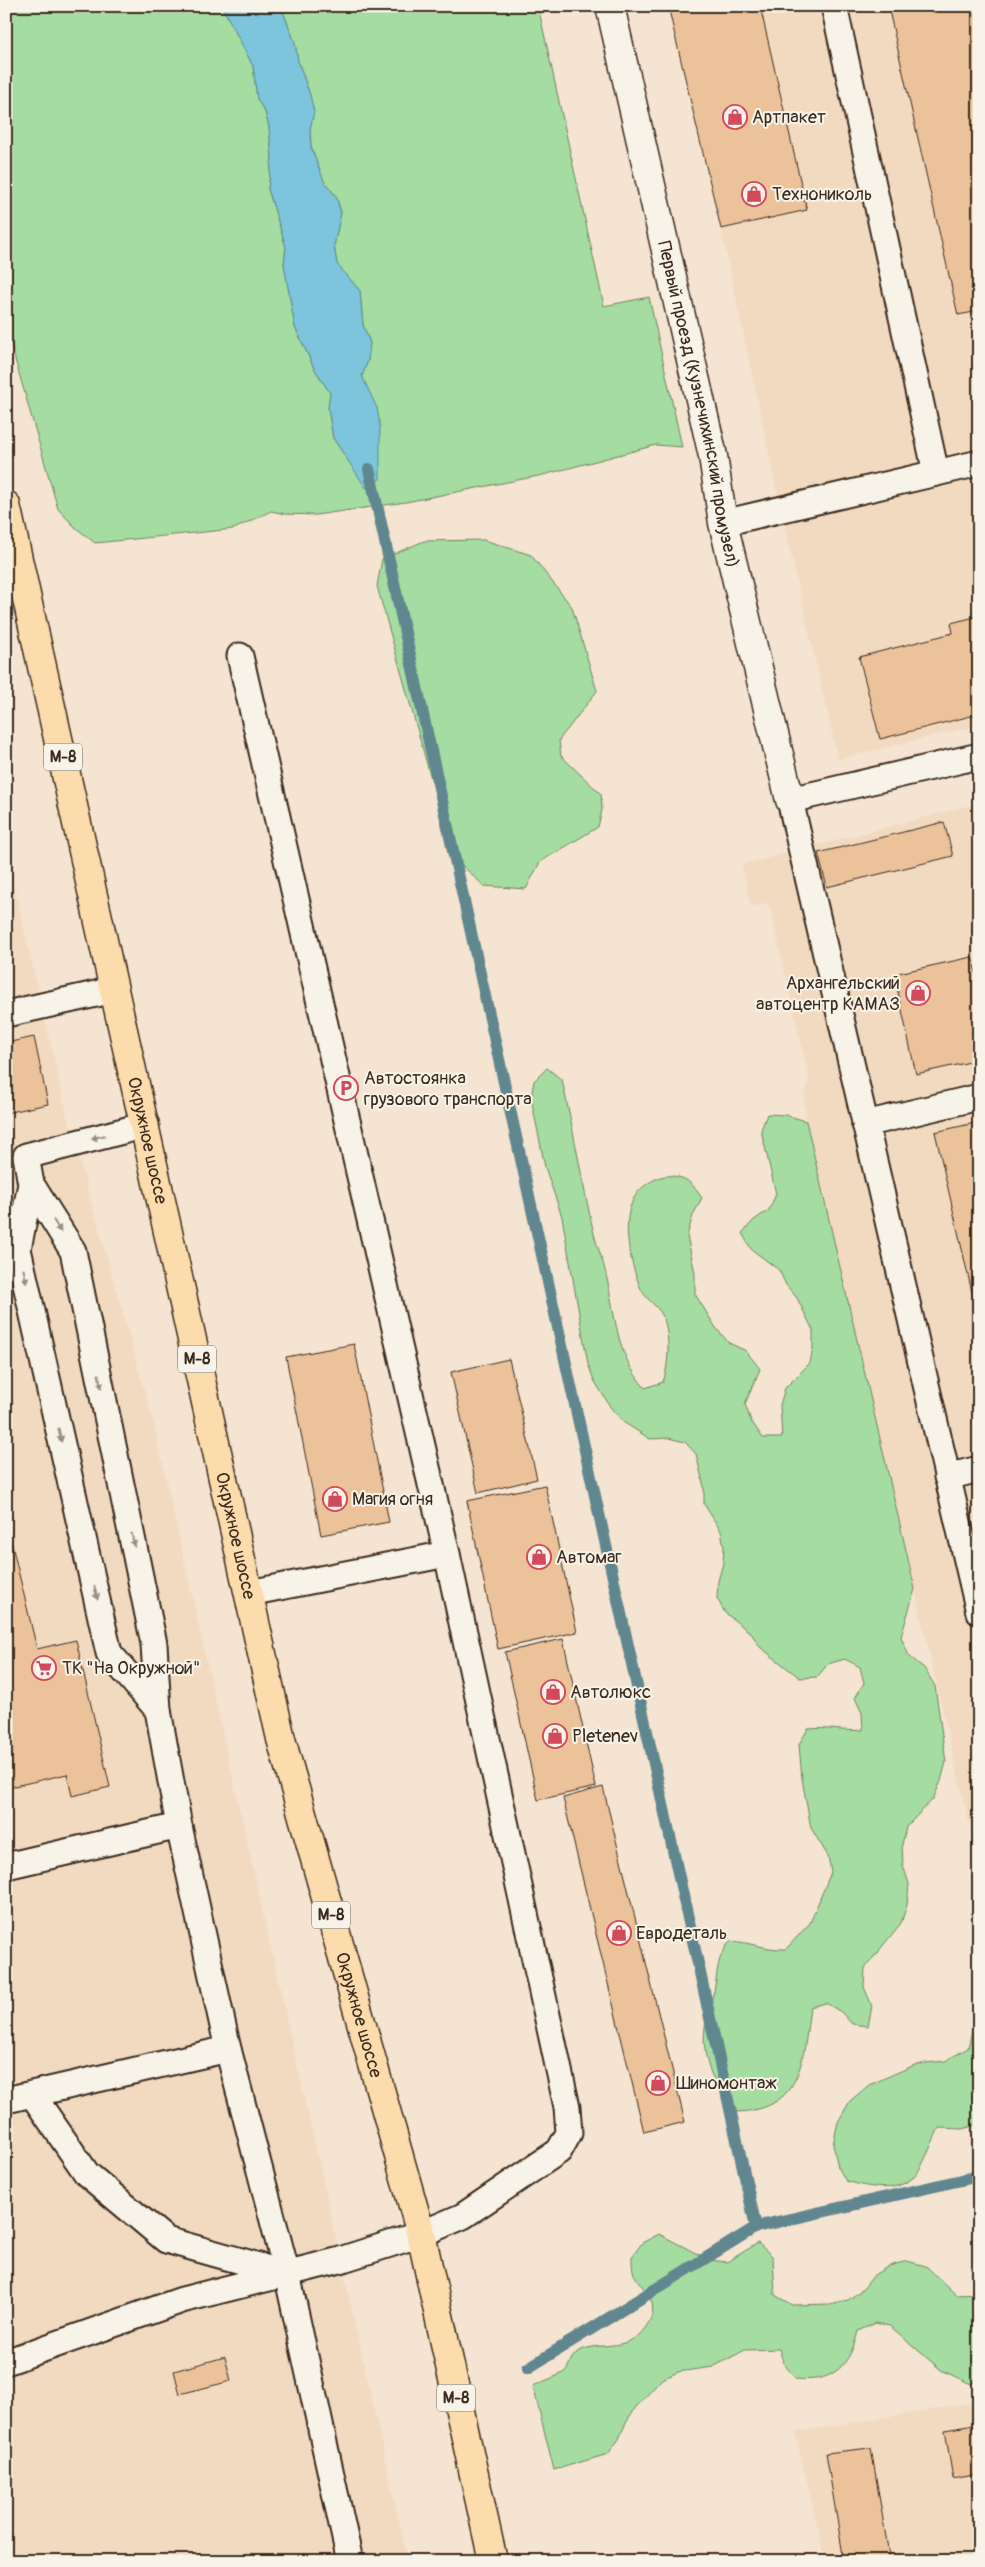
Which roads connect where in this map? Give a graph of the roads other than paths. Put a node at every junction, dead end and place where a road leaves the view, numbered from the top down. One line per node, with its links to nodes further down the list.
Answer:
1 (610, 6): 6 (street, Первый проезд (Кузнечихинский промузел))
2 (834, 6): 4 (lane)
3 (979, 463): 4 (lane)
4 (936, 473): 6 (lane)
5 (8, 517): 10 (main road, Окружное шоссе / М-8)
6 (723, 523): 9 (street, Первый проезд (Кузнечихинский промузел))
7 (240, 656): 19 (lane)
8 (979, 756): 9 (lane)
9 (790, 800): 13 (lane)
10 (114, 990): 11 (lane); 14 (main road, Окружное шоссе / М-8)
11 (6, 1014)
12 (979, 1097): 13 (lane)
13 (865, 1124): 18 (lane)
14 (146, 1125): 15 (lane, one-way to 15); 20 (main road, Окружное шоссе / М-8)
15 (16, 1158): 16 (lane)
16 (31, 1184): 22 (lane, one-way to 22); 22 (lane, one-way to 22)
17 (979, 1469): 18 (lane)
18 (947, 1477): 21 (lane)
19 (448, 1554): 20 (lane); 28 (lane)
20 (249, 1593): 28 (main road, Окружное шоссе / М-8)
21 (979, 1612)
22 (158, 1710): 23 (lane)
23 (179, 1826): 24 (lane); 25 (lane)
24 (6, 1866)
25 (228, 2048): 26 (lane); 29 (lane)
26 (32, 2094): 27 (lane); 29 (lane)
27 (6, 2100)
28 (420, 2234): 29 (lane); 32 (main road, Окружное шоссе / М-8)
29 (287, 2274): 30 (lane); 31 (lane)
30 (6, 2362)
31 (350, 2561)
32 (493, 2561)

